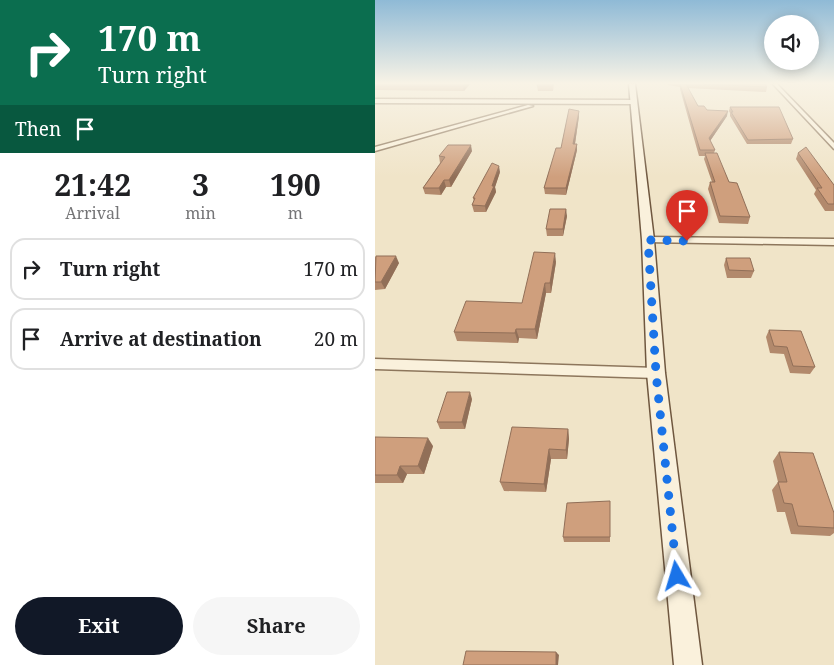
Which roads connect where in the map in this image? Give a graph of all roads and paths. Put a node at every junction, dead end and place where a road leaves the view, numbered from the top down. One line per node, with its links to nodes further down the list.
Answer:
1 (496, 115): 5 (street)
2 (634, 115): 6 (street)
3 (804, 115): 4 (street)
4 (834, 147)
5 (375, 149)
6 (648, 240): 7 (street); 9 (street)
7 (834, 242)
8 (375, 364): 9 (street)
9 (656, 373): 10 (street)
10 (689, 665)

